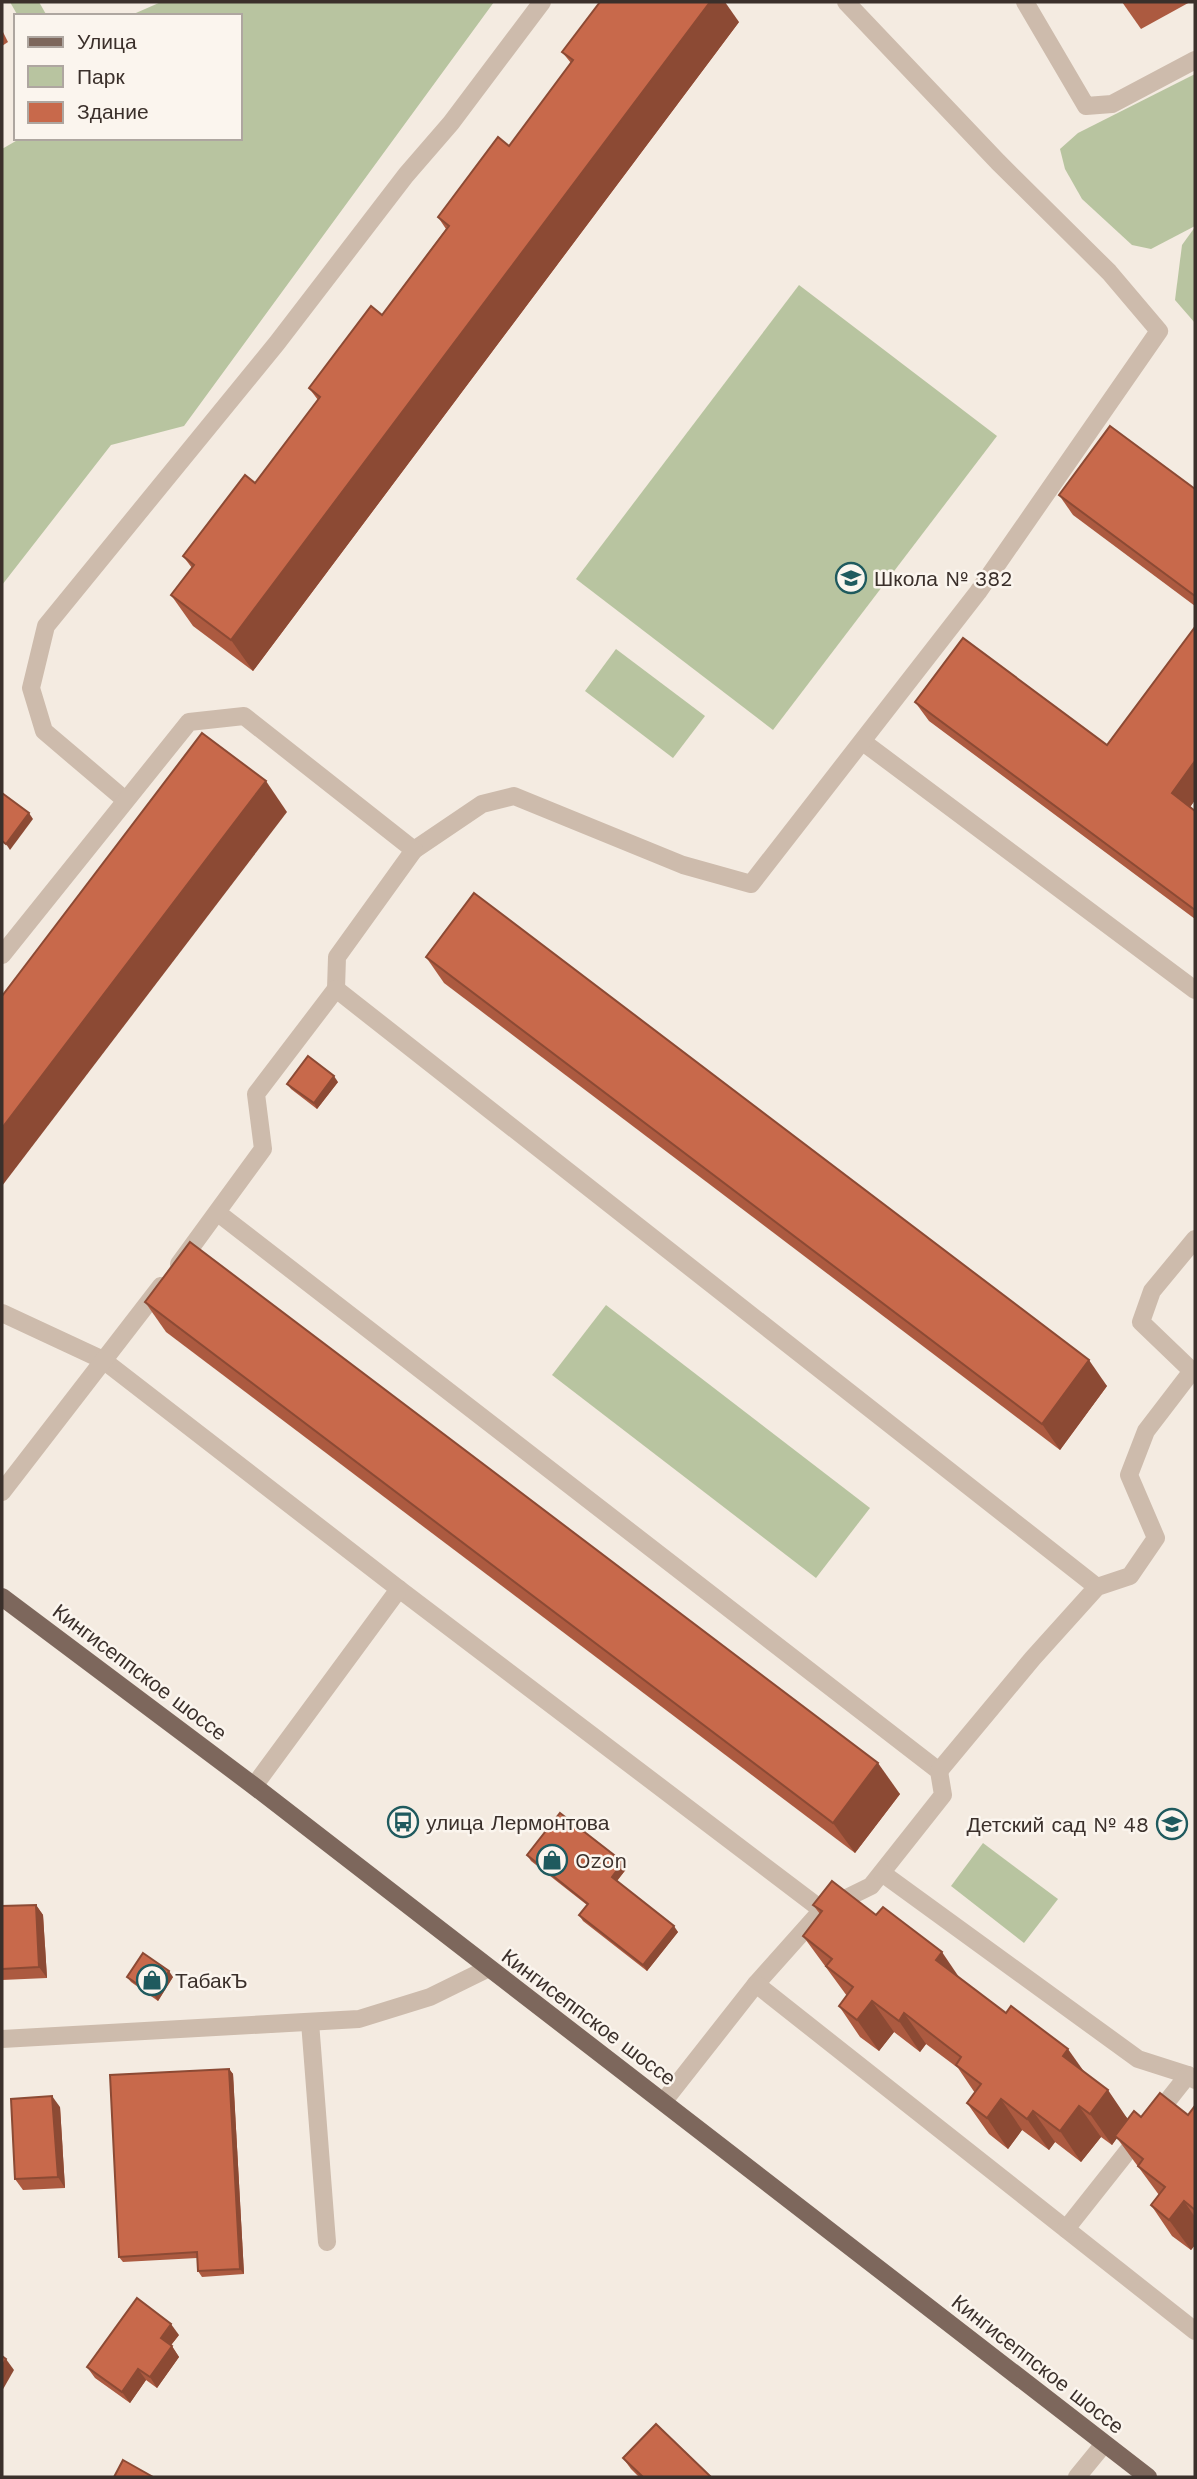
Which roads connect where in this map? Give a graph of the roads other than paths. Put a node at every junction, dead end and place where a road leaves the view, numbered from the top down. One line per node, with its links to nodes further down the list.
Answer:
1 (542, 2): 6 (street)
2 (1025, 2): 4 (street)
3 (850, 3): 5 (street)
4 (1195, 60)
5 (863, 742): 7 (street); 10 (street)
6 (124, 799): 7 (street); 8 (street)
7 (414, 850): 9 (street)
8 (2, 955)
9 (337, 989): 11 (street); 17 (street)
10 (1195, 990)
11 (218, 1213): 14 (street); 20 (street)
12 (1195, 1240): 15 (street)
13 (2, 1313): 14 (street)
14 (103, 1360): 16 (street); 18 (street)
15 (1194, 1372): 17 (street)
16 (2, 1492)
17 (1097, 1587): 20 (street)
18 (399, 1590): 21 (street); 23 (street)
19 (2, 1597): 21 (main road, Кингисеппское шоссе)
20 (939, 1771): 22 (street)
21 (254, 1786): 24 (main road, Кингисеппское шоссе)
22 (882, 1873): 23 (street); 28 (street)
23 (822, 1910): 25 (street)
24 (487, 1969): 26 (street); 29 (main road, Кингисеппское шоссе)
25 (756, 1984): 29 (street); 30 (street)
26 (310, 2022): 27 (street); 31 (street)
27 (2, 2039)
28 (1192, 2078): 30 (street)
29 (664, 2101): 33 (main road, Кингисеппское шоссе)
30 (1066, 2229): 32 (street)
31 (327, 2242)
32 (1195, 2331)
33 (1104, 2444): 34 (street); 35 (main road, Кингисеппское шоссе)
34 (1077, 2477)
35 (1148, 2477)

